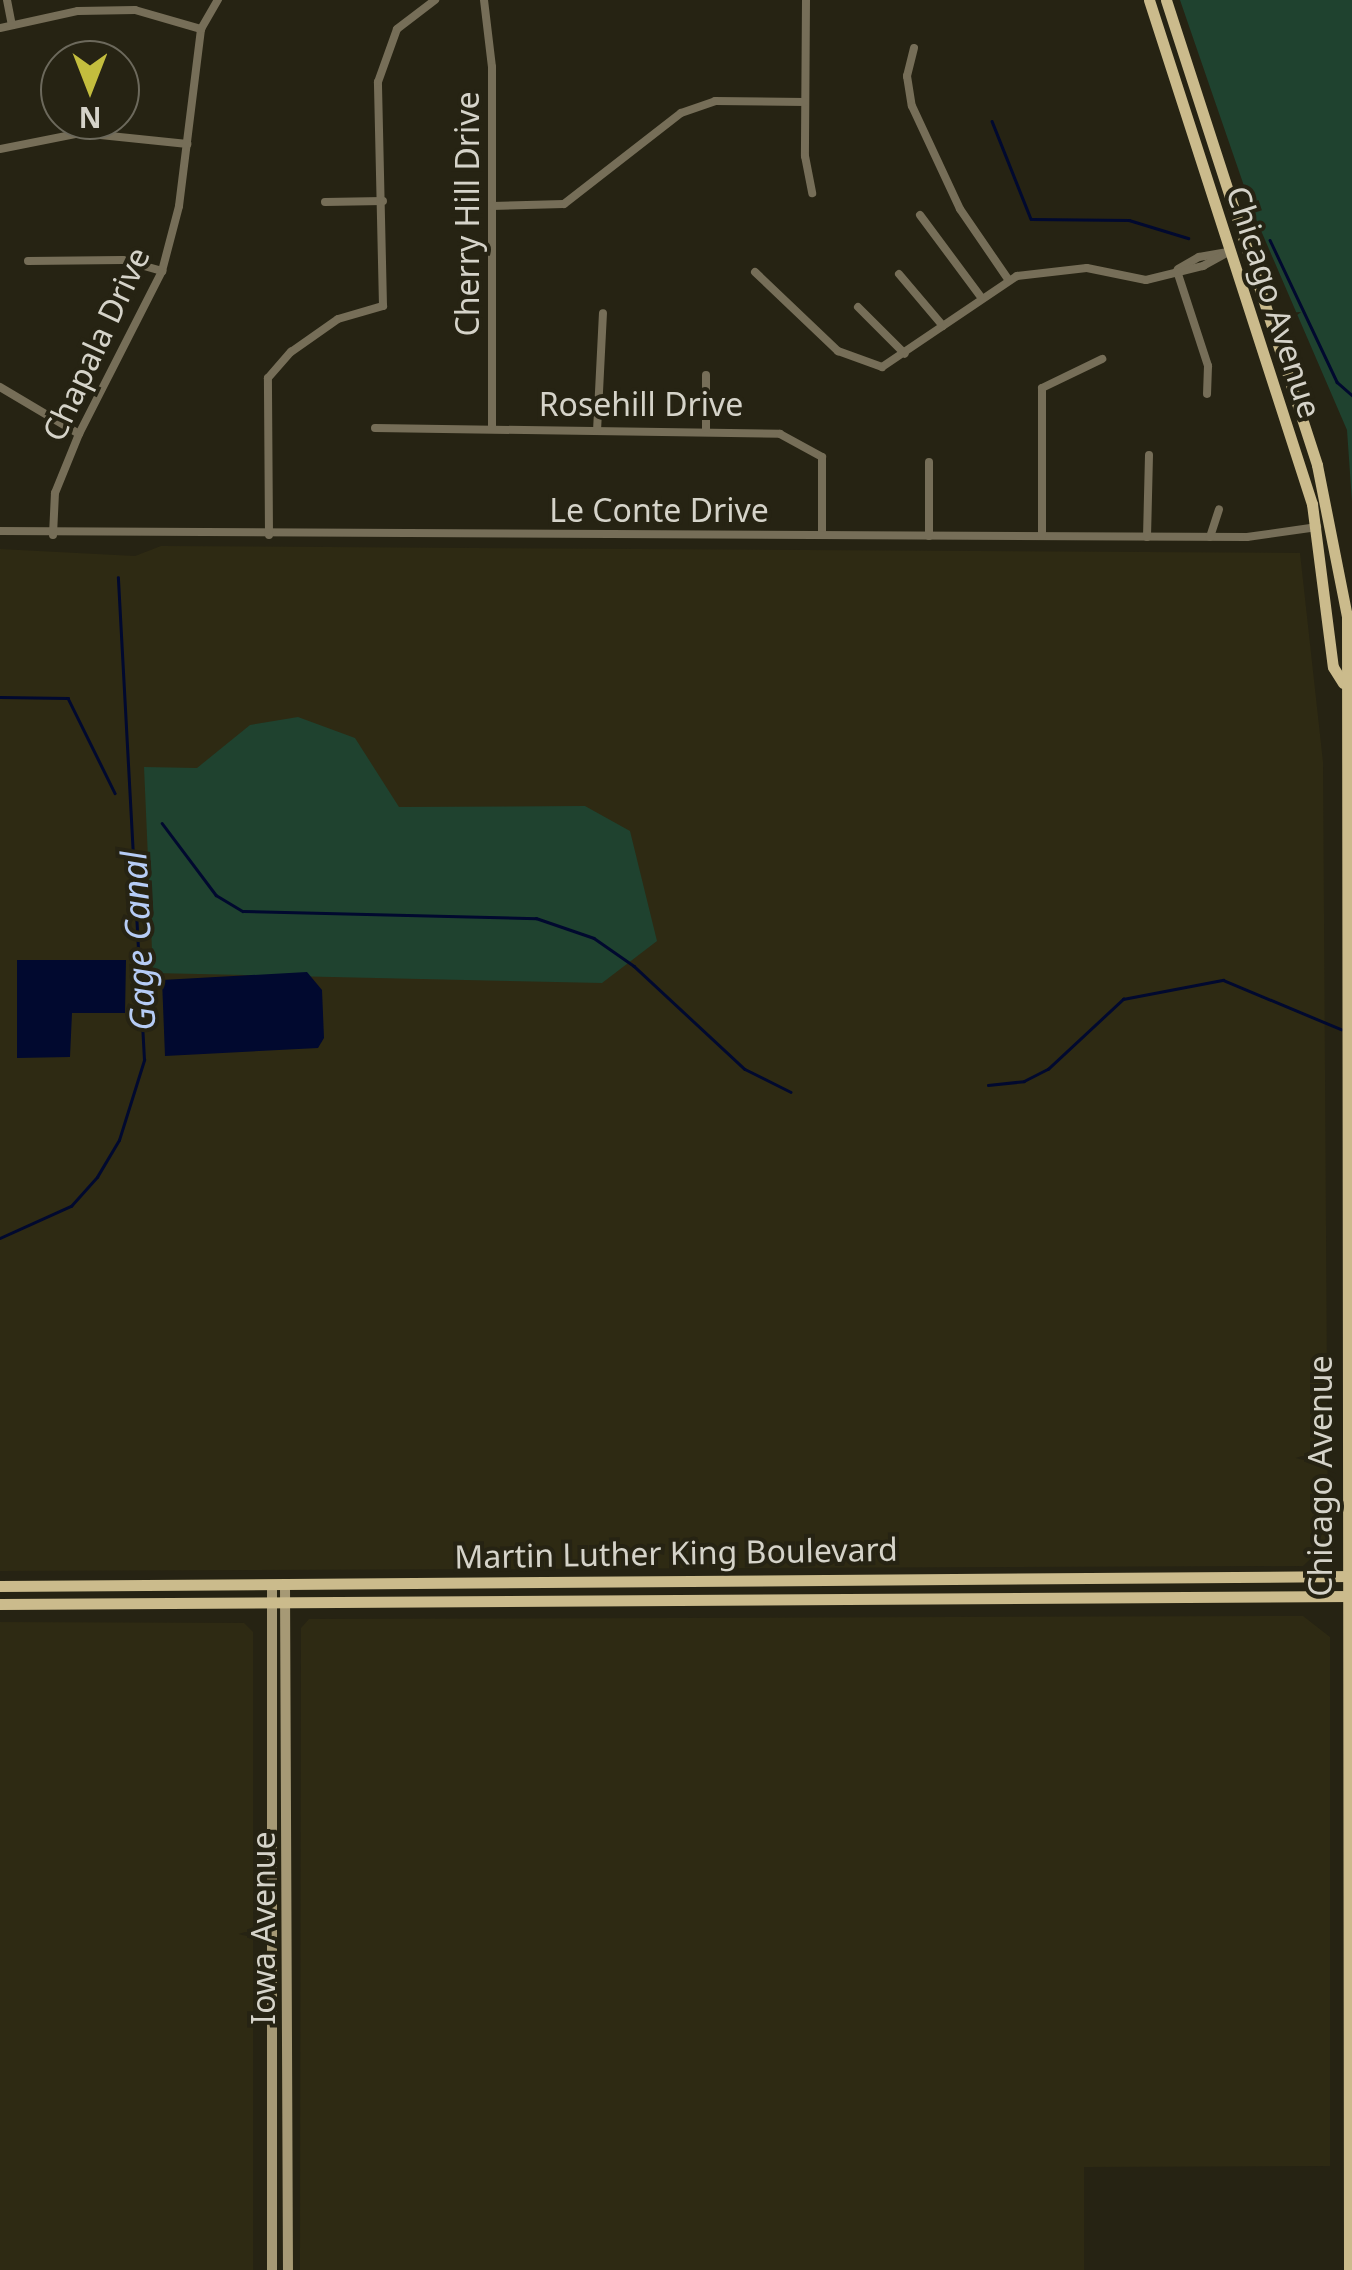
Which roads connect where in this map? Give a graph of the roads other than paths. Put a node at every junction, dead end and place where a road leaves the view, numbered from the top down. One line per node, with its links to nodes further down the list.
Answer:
1 (7, 0): 8 (street)
2 (218, 0): 10 (street, Chapala Drive)
3 (435, 0): 16 (street)
4 (484, 0): 18 (street, Cherry Hill Drive)
5 (806, 0): 12 (street)
6 (1149, 0): 20 (main road, Chicago Avenue)
7 (1166, 0): 43 (main road, Chicago Avenue)
8 (12, 25): 9 (street); 10 (street)
9 (0, 28)
10 (200, 30): 13 (street, Chapala Drive)
11 (914, 48): 26 (street)
12 (805, 102): 15 (street); 18 (street)
13 (187, 144): 14 (street); 23 (street, Chapala Drive)
14 (0, 150)
15 (812, 192)
16 (383, 201): 17 (street); 48 (street)
17 (325, 202)
18 (492, 206): 37 (street, Cherry Hill Drive)
19 (920, 215): 27 (street)
20 (1228, 252): 22 (street); 45 (main road, Chicago Avenue)
21 (28, 261): 23 (street)
22 (1177, 270): 26 (street); 35 (street)
23 (162, 271): 40 (street, Chapala Drive)
24 (756, 272): 31 (street)
25 (899, 274): 30 (street)
26 (1008, 279): 27 (street)
27 (981, 298): 30 (street)
28 (858, 307): 31 (street)
29 (604, 314): 39 (street)
30 (943, 326): 31 (street)
31 (905, 354)
32 (1102, 359): 51 (street)
33 (706, 375): 38 (street)
34 (0, 388): 40 (street)
35 (1206, 394)
36 (375, 428): 37 (street, Rosehill Drive)
37 (492, 429): 39 (street, Rosehill Drive)
38 (706, 429): 39 (street, Rosehill Drive); 49 (street, Rosehill Drive)
39 (597, 431)
40 (79, 434): 47 (street, Chapala Drive)
41 (1149, 455): 52 (street)
42 (929, 462): 50 (street)
43 (1327, 499): 45 (main road); 54 (main road, Chicago Avenue)
44 (1220, 509): 53 (street)
45 (1317, 528): 53 (street, Le Conte Drive); 54 (main road); 55 (main road, Chicago Avenue)
46 (0, 531): 47 (street, Le Conte Drive)
47 (53, 535): 48 (street, Le Conte Drive)
48 (268, 535): 49 (street, Le Conte Drive)
49 (822, 536): 50 (street, Le Conte Drive)
50 (929, 536): 51 (street, Le Conte Drive)
51 (1042, 536): 52 (street, Le Conte Drive)
52 (1147, 537): 53 (street, Le Conte Drive)
53 (1210, 537)
54 (1344, 593): 55 (main road, Chicago Avenue)
55 (1348, 683): 56 (main road, Chicago Avenue)
56 (1350, 1257): 57 (main road, Chicago Avenue)
57 (1350, 1576): 59 (main road, Martin Luther King Boulevard); 60 (main road, Chicago Avenue)
58 (0, 1586): 59 (main road, Martin Luther King Boulevard)
59 (278, 1586): 62 (street, Iowa Avenue); 63 (street, Iowa Avenue)
60 (1350, 1596): 63 (main road, Martin Luther King Boulevard); 64 (main road, Chicago Avenue)
61 (0, 1604): 62 (main road, Martin Luther King Boulevard)
62 (272, 1604): 63 (main road, Martin Luther King Boulevard); 68 (street, Iowa Avenue)
63 (286, 1604): 69 (street, Iowa Avenue)
64 (1350, 1724): 65 (main road, Chicago Avenue)
65 (1351, 1860): 66 (main road, Chicago Avenue)
66 (1351, 1996): 67 (main road, Chicago Avenue)
67 (1351, 2132): 70 (main road, Chicago Avenue)
68 (272, 2270)
69 (288, 2270)
70 (1349, 2270)

